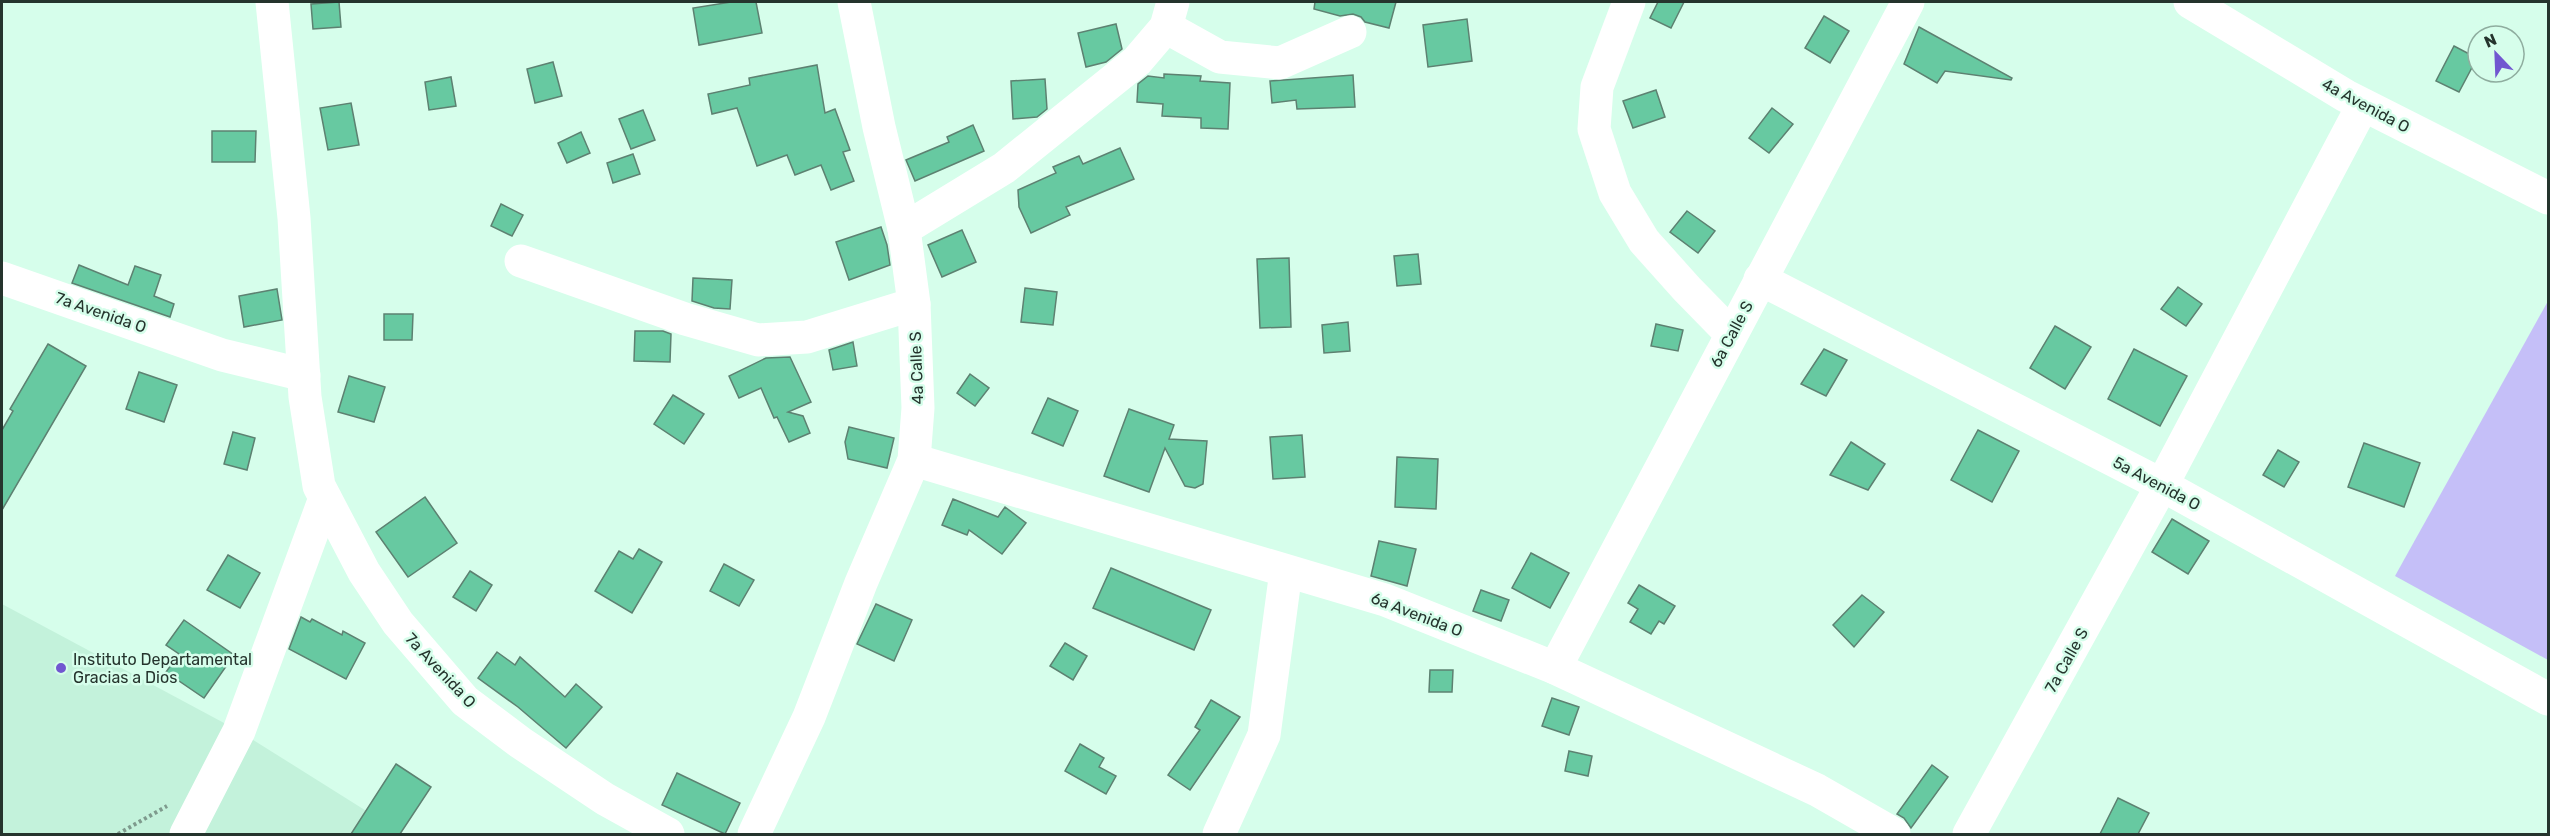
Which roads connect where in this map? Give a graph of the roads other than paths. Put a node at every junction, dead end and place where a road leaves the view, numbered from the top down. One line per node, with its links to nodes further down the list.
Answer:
1 (272, 2): 16 (street, 7a Avenida O)
2 (854, 2): 10 (street, 4a Calle S)
3 (1629, 2): 15 (street)
4 (1908, 2): 13 (street, 6a Calle S)
5 (2190, 2): 8 (street, 4a Avenida O)
6 (1170, 14): 7 (street); 10 (street)
7 (1350, 32)
8 (2363, 105): 9 (street, 4a Avenida O); 18 (street, 7a Calle S)
9 (2548, 194)
10 (904, 229): 14 (street, 4a Calle S)
11 (521, 261): 14 (street)
12 (2, 278): 16 (street, 7a Avenida O)
13 (1760, 279): 15 (street, 6a Calle S); 18 (street, 5a Avenida O)
14 (914, 303): 17 (street, 4a Calle S)
15 (1731, 334): 21 (street, 6a Calle S)
16 (304, 375): 19 (street, 7a Avenida O)
17 (914, 460): 20 (street, 6a Avenida O); 25 (street, 4a Calle S)
18 (2162, 485): 22 (street, 5a Avenida O); 28 (street, 7a Calle S)
19 (325, 498): 23 (street); 24 (street, 7a Avenida O)
20 (1286, 571): 21 (street, 6a Avenida O); 26 (street)
21 (1555, 668): 27 (street, 6a Avenida O)
22 (2548, 699)
23 (186, 834)
24 (668, 834)
25 (754, 834)
26 (1219, 834)
27 (1894, 834)
28 (1969, 834)

